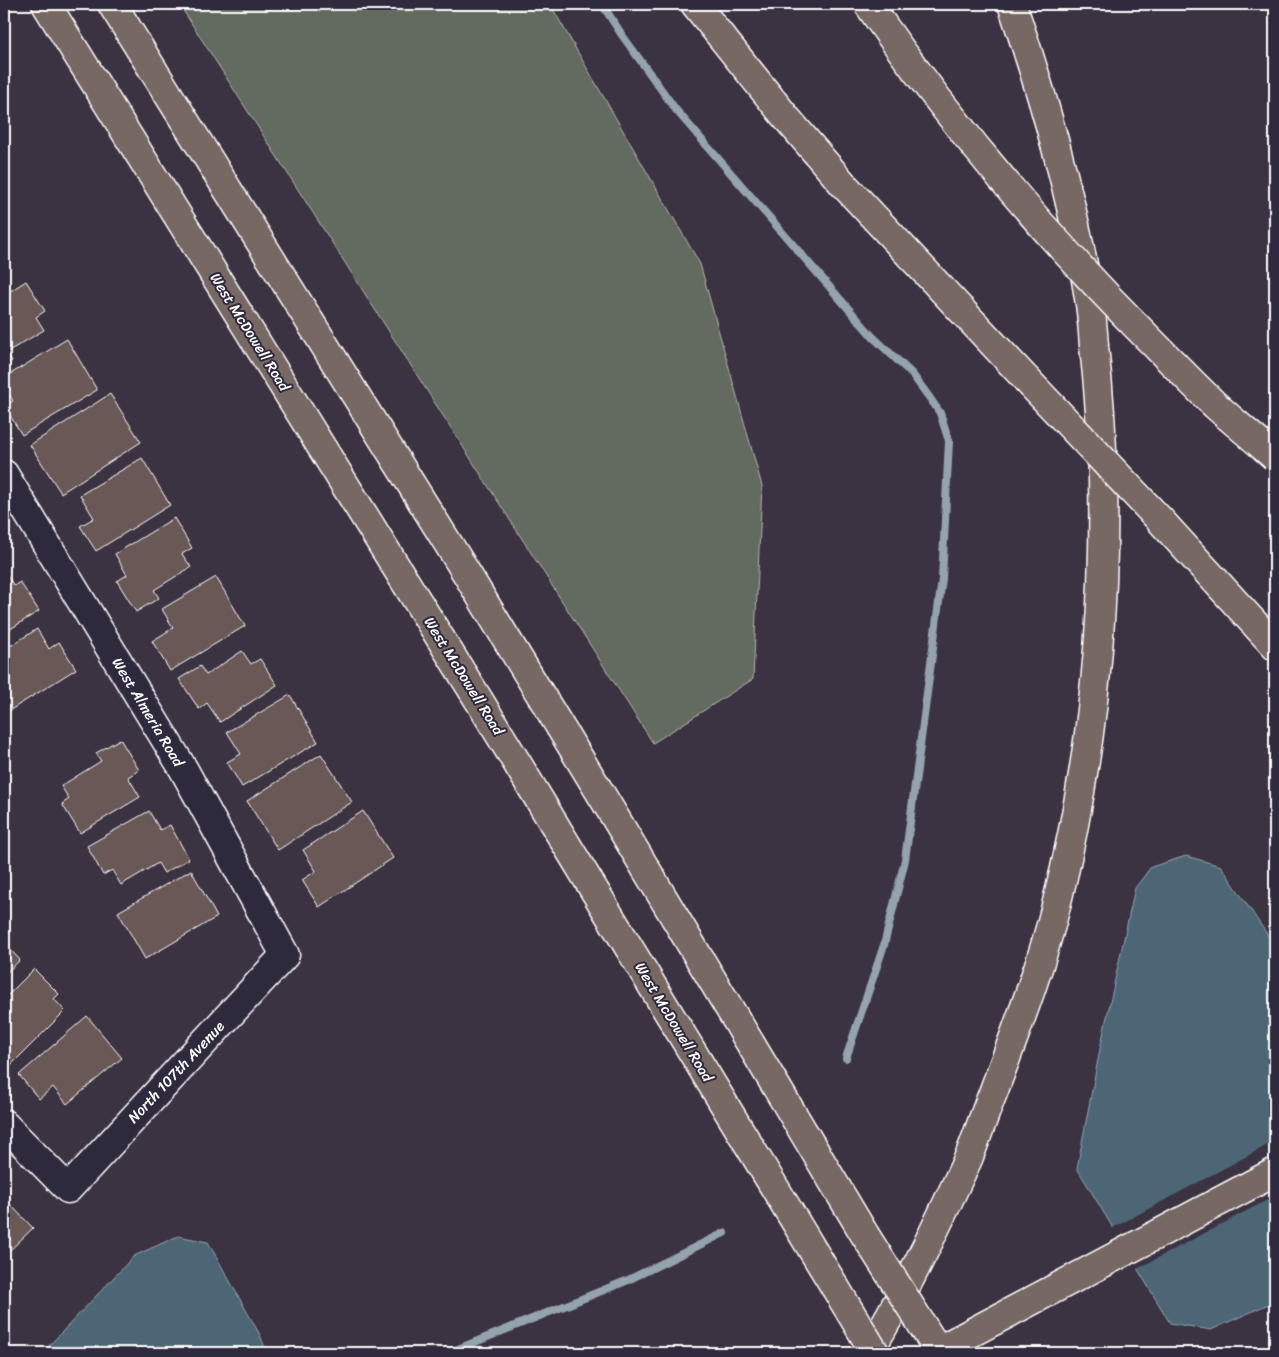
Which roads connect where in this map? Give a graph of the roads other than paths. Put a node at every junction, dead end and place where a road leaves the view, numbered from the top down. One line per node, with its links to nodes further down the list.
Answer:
1 (46, 4): 14 (main road, West McDowell Road, bridge)
2 (112, 4): 12 (main road, bridge)
3 (695, 4): 8 (main road, bridge)
4 (868, 4): 6 (main road, bridge)
5 (1012, 4): 13 (main road)
6 (1275, 456)
7 (4, 474): 9 (street, West Almeria Road)
8 (1275, 646)
9 (285, 954): 10 (street, North 107th Avenue)
10 (4, 1124)
11 (1275, 1172): 12 (main road, bridge)
12 (934, 1349)
13 (868, 1353)
14 (875, 1353)

